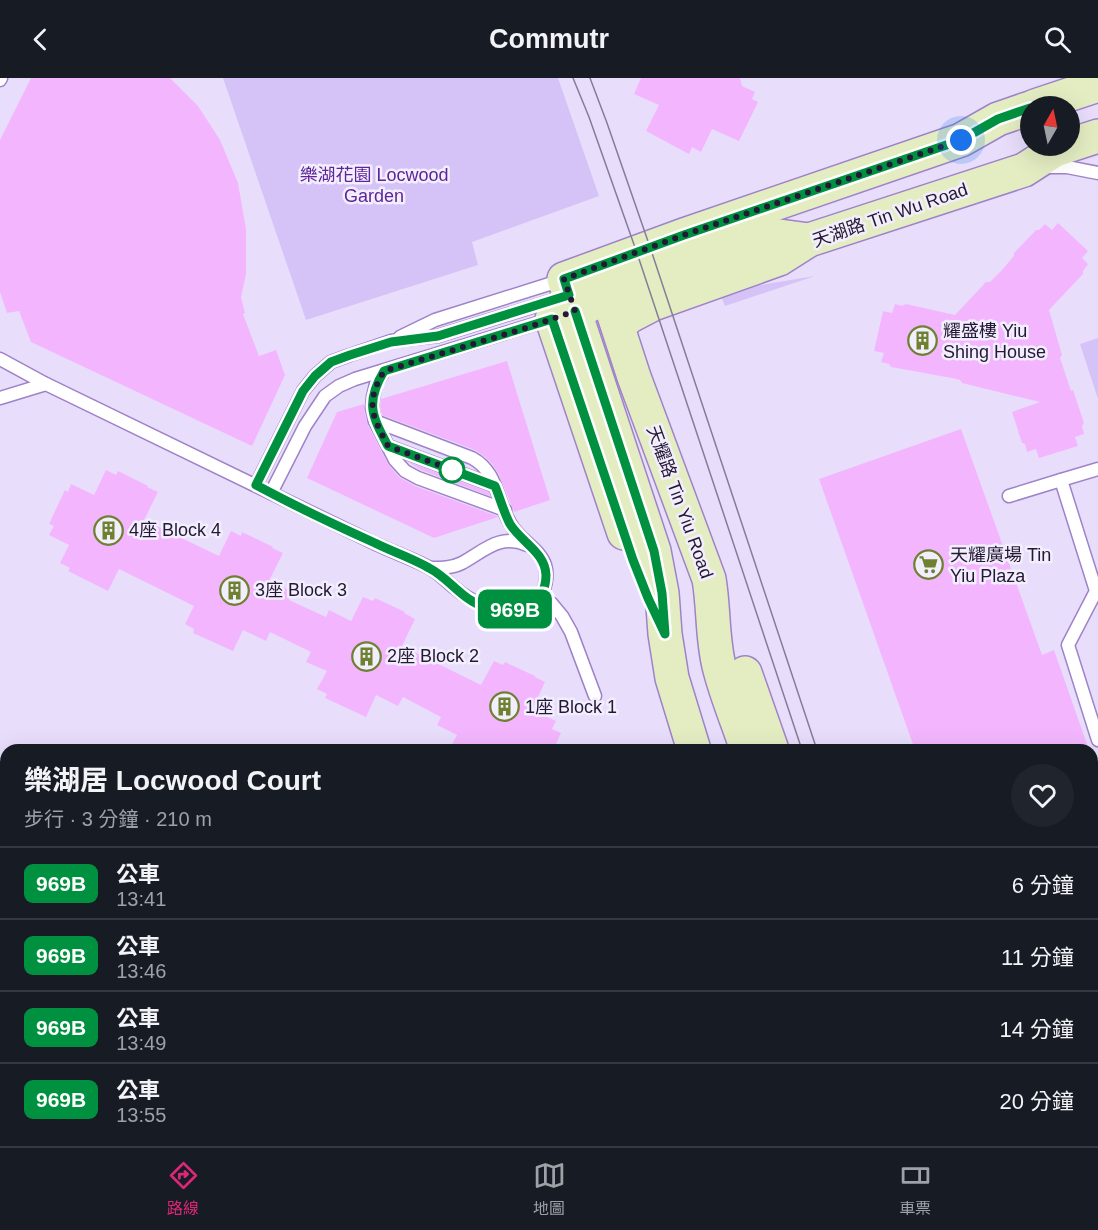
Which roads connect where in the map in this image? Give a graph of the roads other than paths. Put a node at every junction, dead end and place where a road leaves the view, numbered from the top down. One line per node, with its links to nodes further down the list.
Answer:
1 (1098, 85): 2 (main road)
2 (1065, 96)
3 (1020, 111): 7 (main road)
4 (1098, 136): 5 (main road, 天湖路 Tin Wu Road)
5 (1024, 170): 6 (lane); 8 (main road, 天湖路 Tin Wu Road)
6 (1098, 173)
7 (565, 301): 8 (main road); 10 (lane); 17 (lane); 28 (main road, 天耀路 Tin Yiu Road)
8 (613, 311): 24 (main road, 天耀路 Tin Yiu Road)
9 (0, 359): 11 (lane)
10 (384, 371): 13 (lane); 19 (lane)
11 (46, 384): 12 (lane); 17 (lane)
12 (0, 398)
13 (375, 421): 14 (lane); 18 (lane)
14 (388, 446): 18 (lane); 21 (lane)
15 (1098, 469): 16 (lane)
16 (1061, 480): 20 (lane); 27 (lane)
17 (256, 485): 19 (lane)
18 (495, 486): 21 (lane)
19 (271, 493): 23 (lane)
20 (1009, 496)
21 (504, 510): 22 (lane)
22 (531, 547): 23 (lane); 25 (lane)
23 (430, 568): 25 (lane)
24 (709, 579): 29 (main road, 天耀路 Tin Yiu Road); 30 (main road)
25 (541, 596): 26 (lane)
26 (595, 696)
27 (1098, 740)
28 (692, 744)
29 (745, 744)
30 (770, 744)

